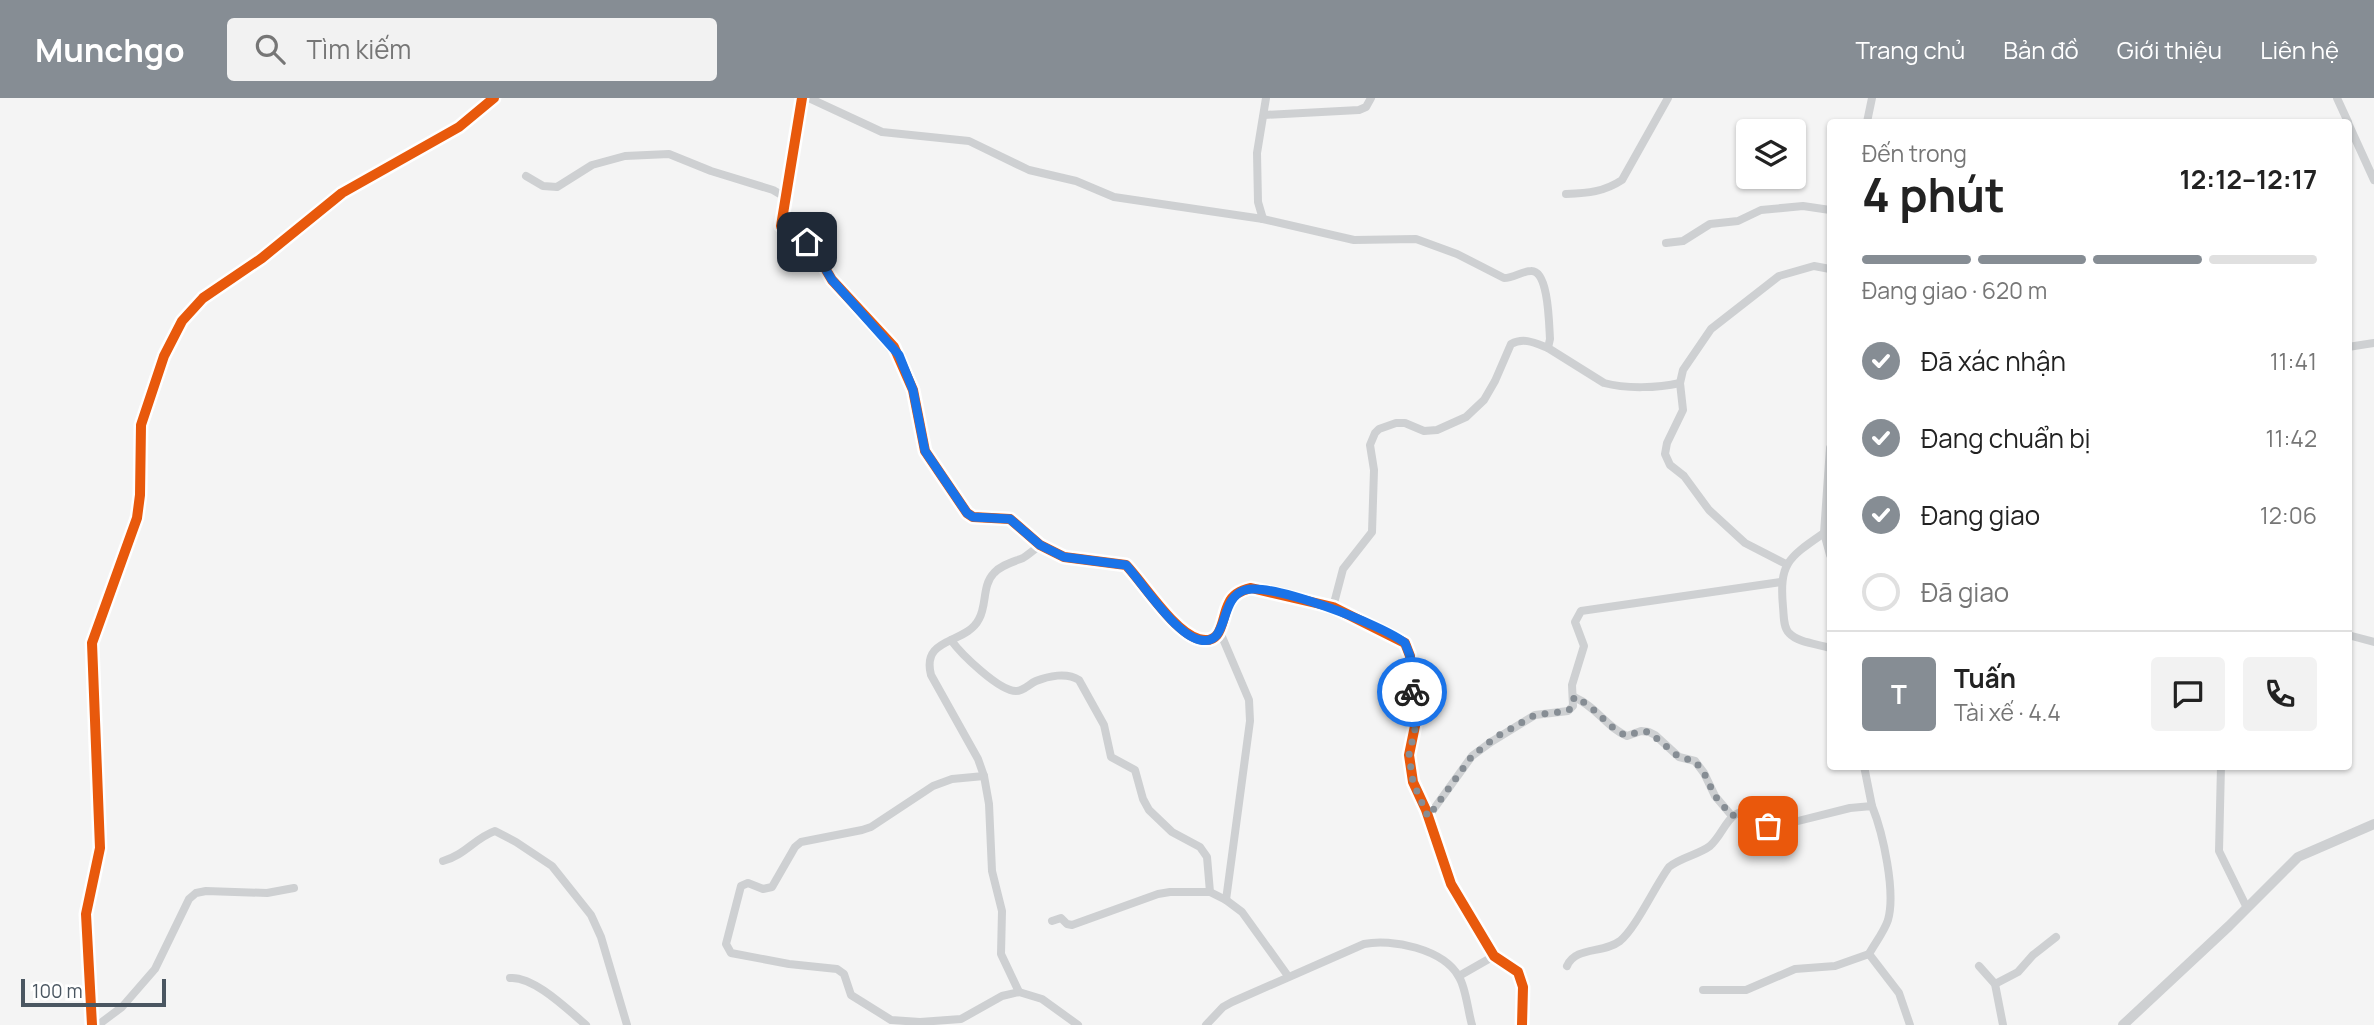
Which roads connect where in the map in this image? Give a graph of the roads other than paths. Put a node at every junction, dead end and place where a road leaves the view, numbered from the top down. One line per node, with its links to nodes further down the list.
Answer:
1 (494, 98): 62 (street)
2 (802, 98): 16 (street)
3 (809, 98): 18 (street)
4 (1266, 98): 9 (street)
5 (1371, 98): 9 (street)
6 (1668, 98): 15 (street)
7 (1872, 98): 10 (street)
8 (2337, 98): 11 (street)
9 (1264, 115): 18 (street)
10 (1868, 119)
11 (2346, 119)
12 (2352, 132): 14 (street)
13 (526, 176): 16 (street)
14 (2374, 180)
15 (1566, 194)
16 (785, 197): 28 (street)
17 (1827, 210): 19 (street)
18 (1263, 219): 23 (street)
19 (1666, 243)
20 (1827, 268): 24 (street)
21 (2374, 343): 22 (street)
22 (2352, 346)
23 (1548, 348): 24 (street); 31 (street)
24 (1680, 383): 29 (street)
25 (1827, 490): 26 (street)
26 (1824, 533): 27 (street); 29 (street)
27 (1827, 544)
28 (1040, 545): 32 (street); 34 (street)
29 (1786, 564): 30 (street)
30 (1780, 582): 36 (street); 37 (street)
31 (1333, 607): 32 (street); 43 (street)
32 (1220, 632): 48 (street)
33 (2352, 636): 35 (street)
34 (951, 640): 40 (street); 47 (street)
35 (2374, 642)
36 (1827, 647)
37 (1574, 697): 42 (street); 43 (street)
38 (1865, 770): 41 (street)
39 (2221, 770): 49 (street)
40 (984, 776): 61 (street); 61 (street)
41 (1872, 806): 42 (street); 52 (street)
42 (1732, 816): 54 (street)
43 (1428, 817): 53 (street)
44 (2374, 824): 49 (street)
45 (443, 861): 65 (street)
46 (294, 888): 63 (street)
47 (1210, 892): 48 (street); 50 (street)
48 (1226, 900): 56 (street)
49 (2247, 908): 72 (street)
50 (1052, 921)
51 (2056, 937): 59 (street)
52 (1869, 954): 60 (street); 70 (street)
53 (1494, 956): 57 (street); 69 (street)
54 (1567, 966)
55 (1979, 966): 59 (street)
56 (1288, 976): 57 (street); 67 (street)
57 (1459, 976): 68 (street)
58 (510, 978): 64 (street)
59 (1995, 984): 71 (street)
60 (1703, 990)
61 (1018, 992): 66 (street)
62 (92, 1025)
63 (98, 1025)
64 (586, 1025)
65 (627, 1025)
66 (1078, 1025)
67 (1206, 1025)
68 (1472, 1025)
69 (1522, 1025)
70 (1910, 1025)
71 (2003, 1025)
72 (2123, 1025)

